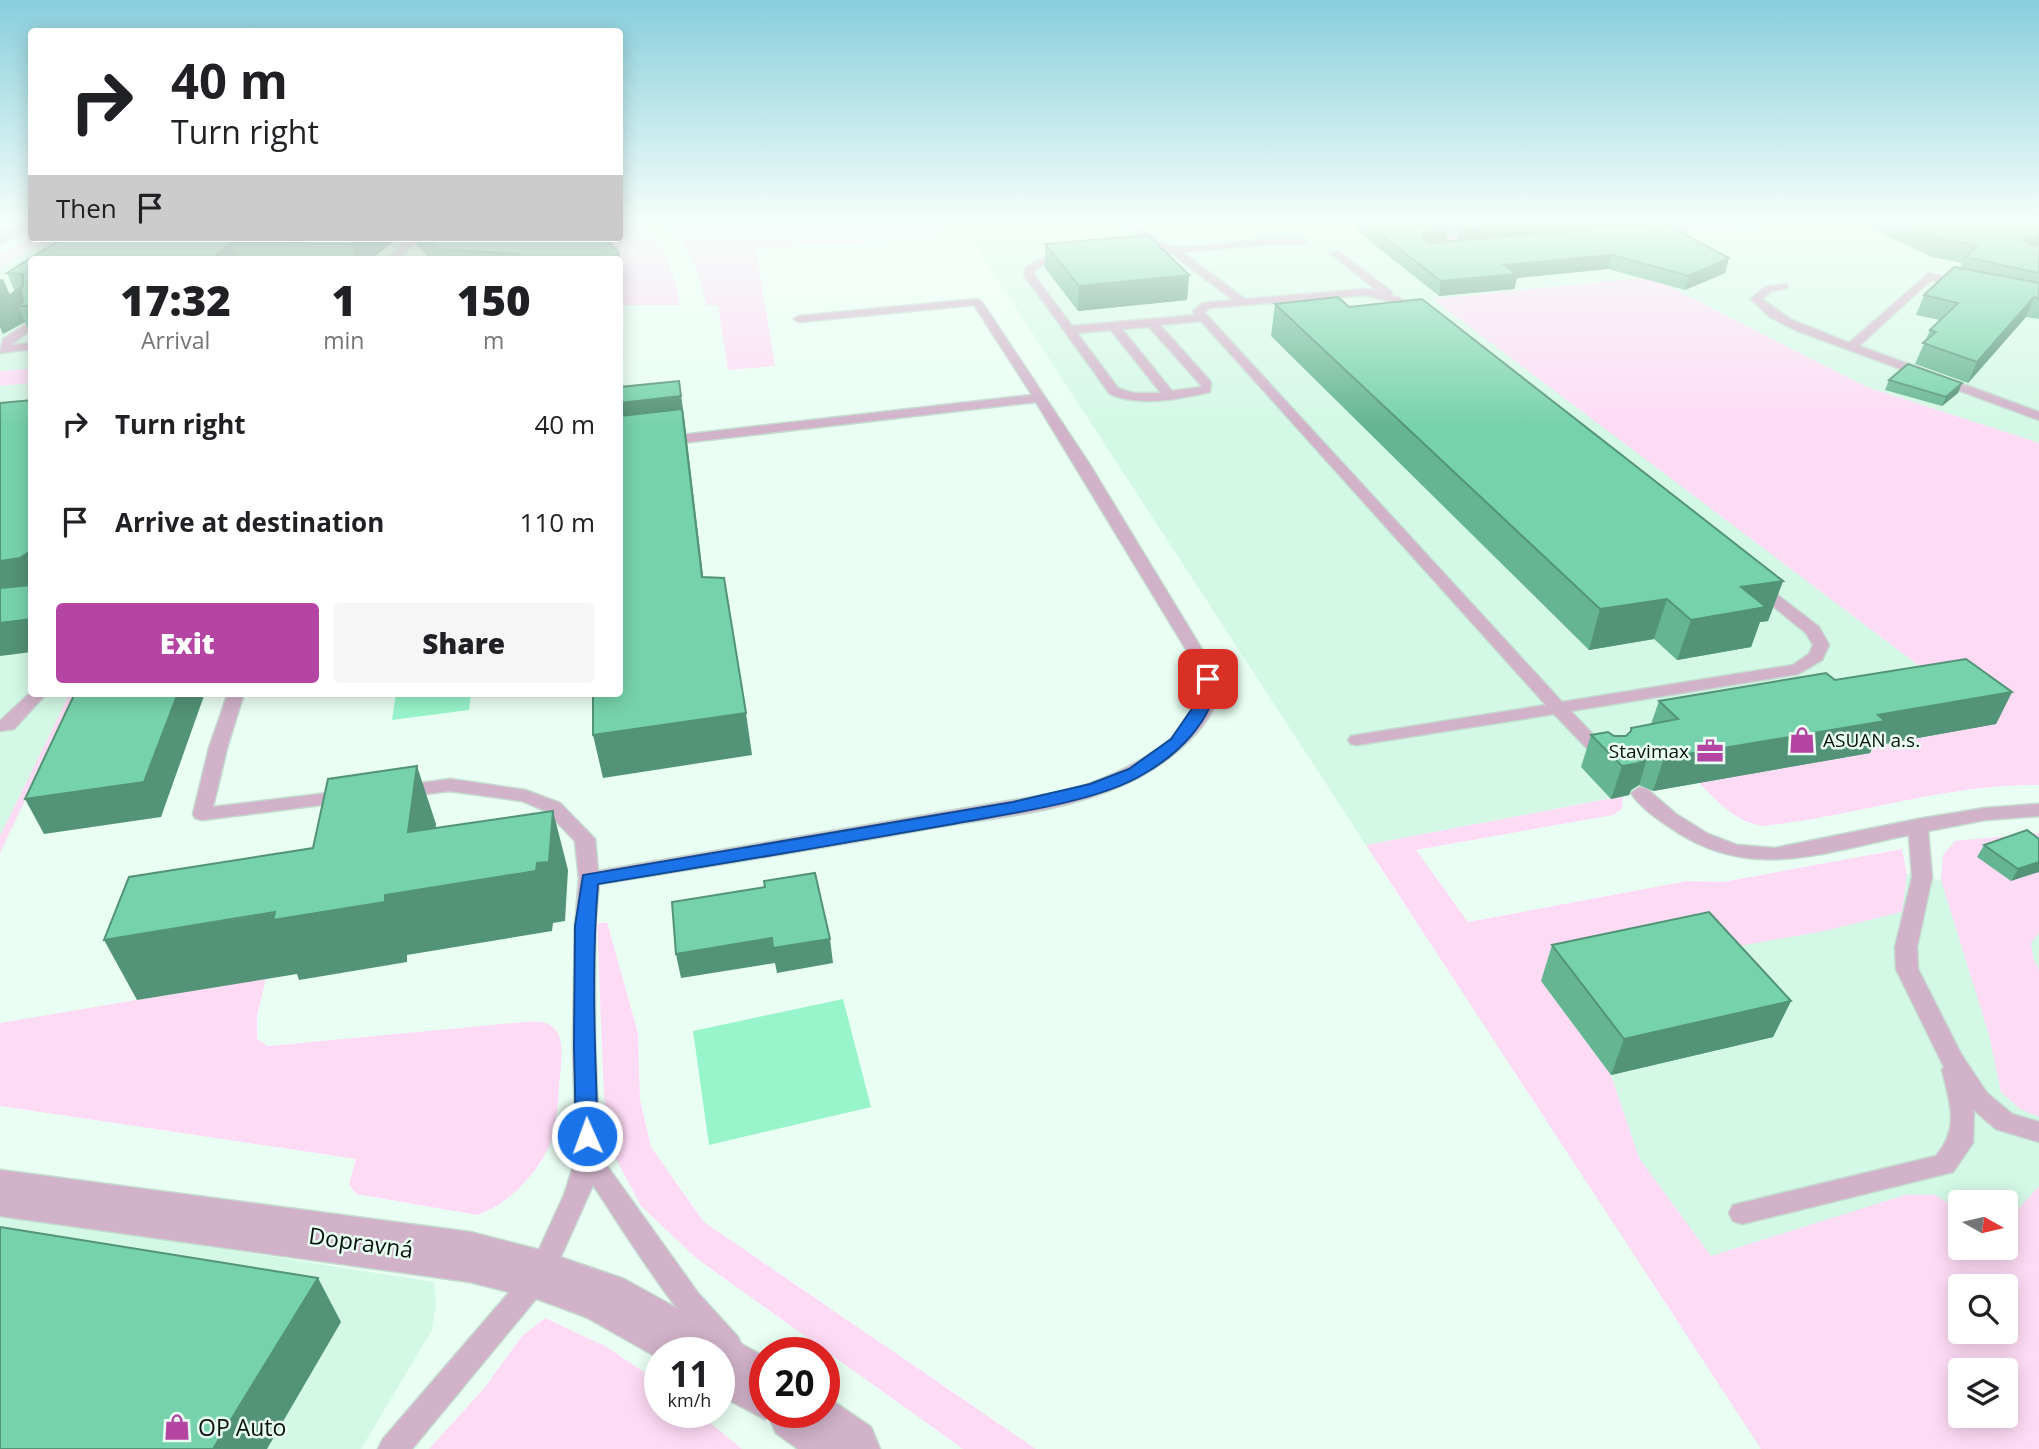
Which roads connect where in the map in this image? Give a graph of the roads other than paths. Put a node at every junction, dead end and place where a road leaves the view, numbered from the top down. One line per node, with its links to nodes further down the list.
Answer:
1 (1040, 290): 14 (lane)
2 (1226, 290): 7 (lane)
3 (1383, 290): 6 (lane)
4 (1768, 290): 16 (lane)
5 (1914, 290): 16 (lane)
6 (1396, 300): 7 (lane); 13 (lane)
7 (1243, 302): 9 (lane)
8 (24, 318): 17 (lane)
9 (1203, 318): 11 (lane); 25 (lane)
10 (799, 319): 19 (lane)
11 (1152, 323): 12 (lane); 18 (lane)
12 (1114, 326): 14 (lane); 18 (lane)
13 (1429, 326)
14 (1070, 330): 18 (lane)
15 (28, 347): 17 (lane)
16 (1851, 347): 20 (lane)
17 (2, 350)
18 (1168, 394)
19 (1040, 398): 21 (lane); 32 (lane)
20 (2039, 416)
21 (623, 446)
22 (1747, 578): 25 (lane)
23 (35, 697): 26 (lane)
24 (235, 697): 32 (lane)
25 (1558, 708): 27 (lane); 28 (lane)
26 (0, 726)
27 (1357, 740)
28 (1610, 762)
29 (1640, 793): 31 (lane)
30 (2039, 810): 31 (lane)
31 (1918, 825): 33 (lane)
32 (589, 879): 35 (lane)
33 (1952, 1060): 34 (lane); 37 (lane)
34 (2039, 1132)
35 (588, 1158): 38 (lane); 40 (lane)
36 (0, 1192): 38 (street, Dopravná)
37 (1742, 1213)
38 (540, 1275): 39 (street, Dopravná); 42 (lane)
39 (675, 1337)
40 (749, 1370)
41 (819, 1428): 43 (street)
42 (393, 1449)
43 (849, 1449)

